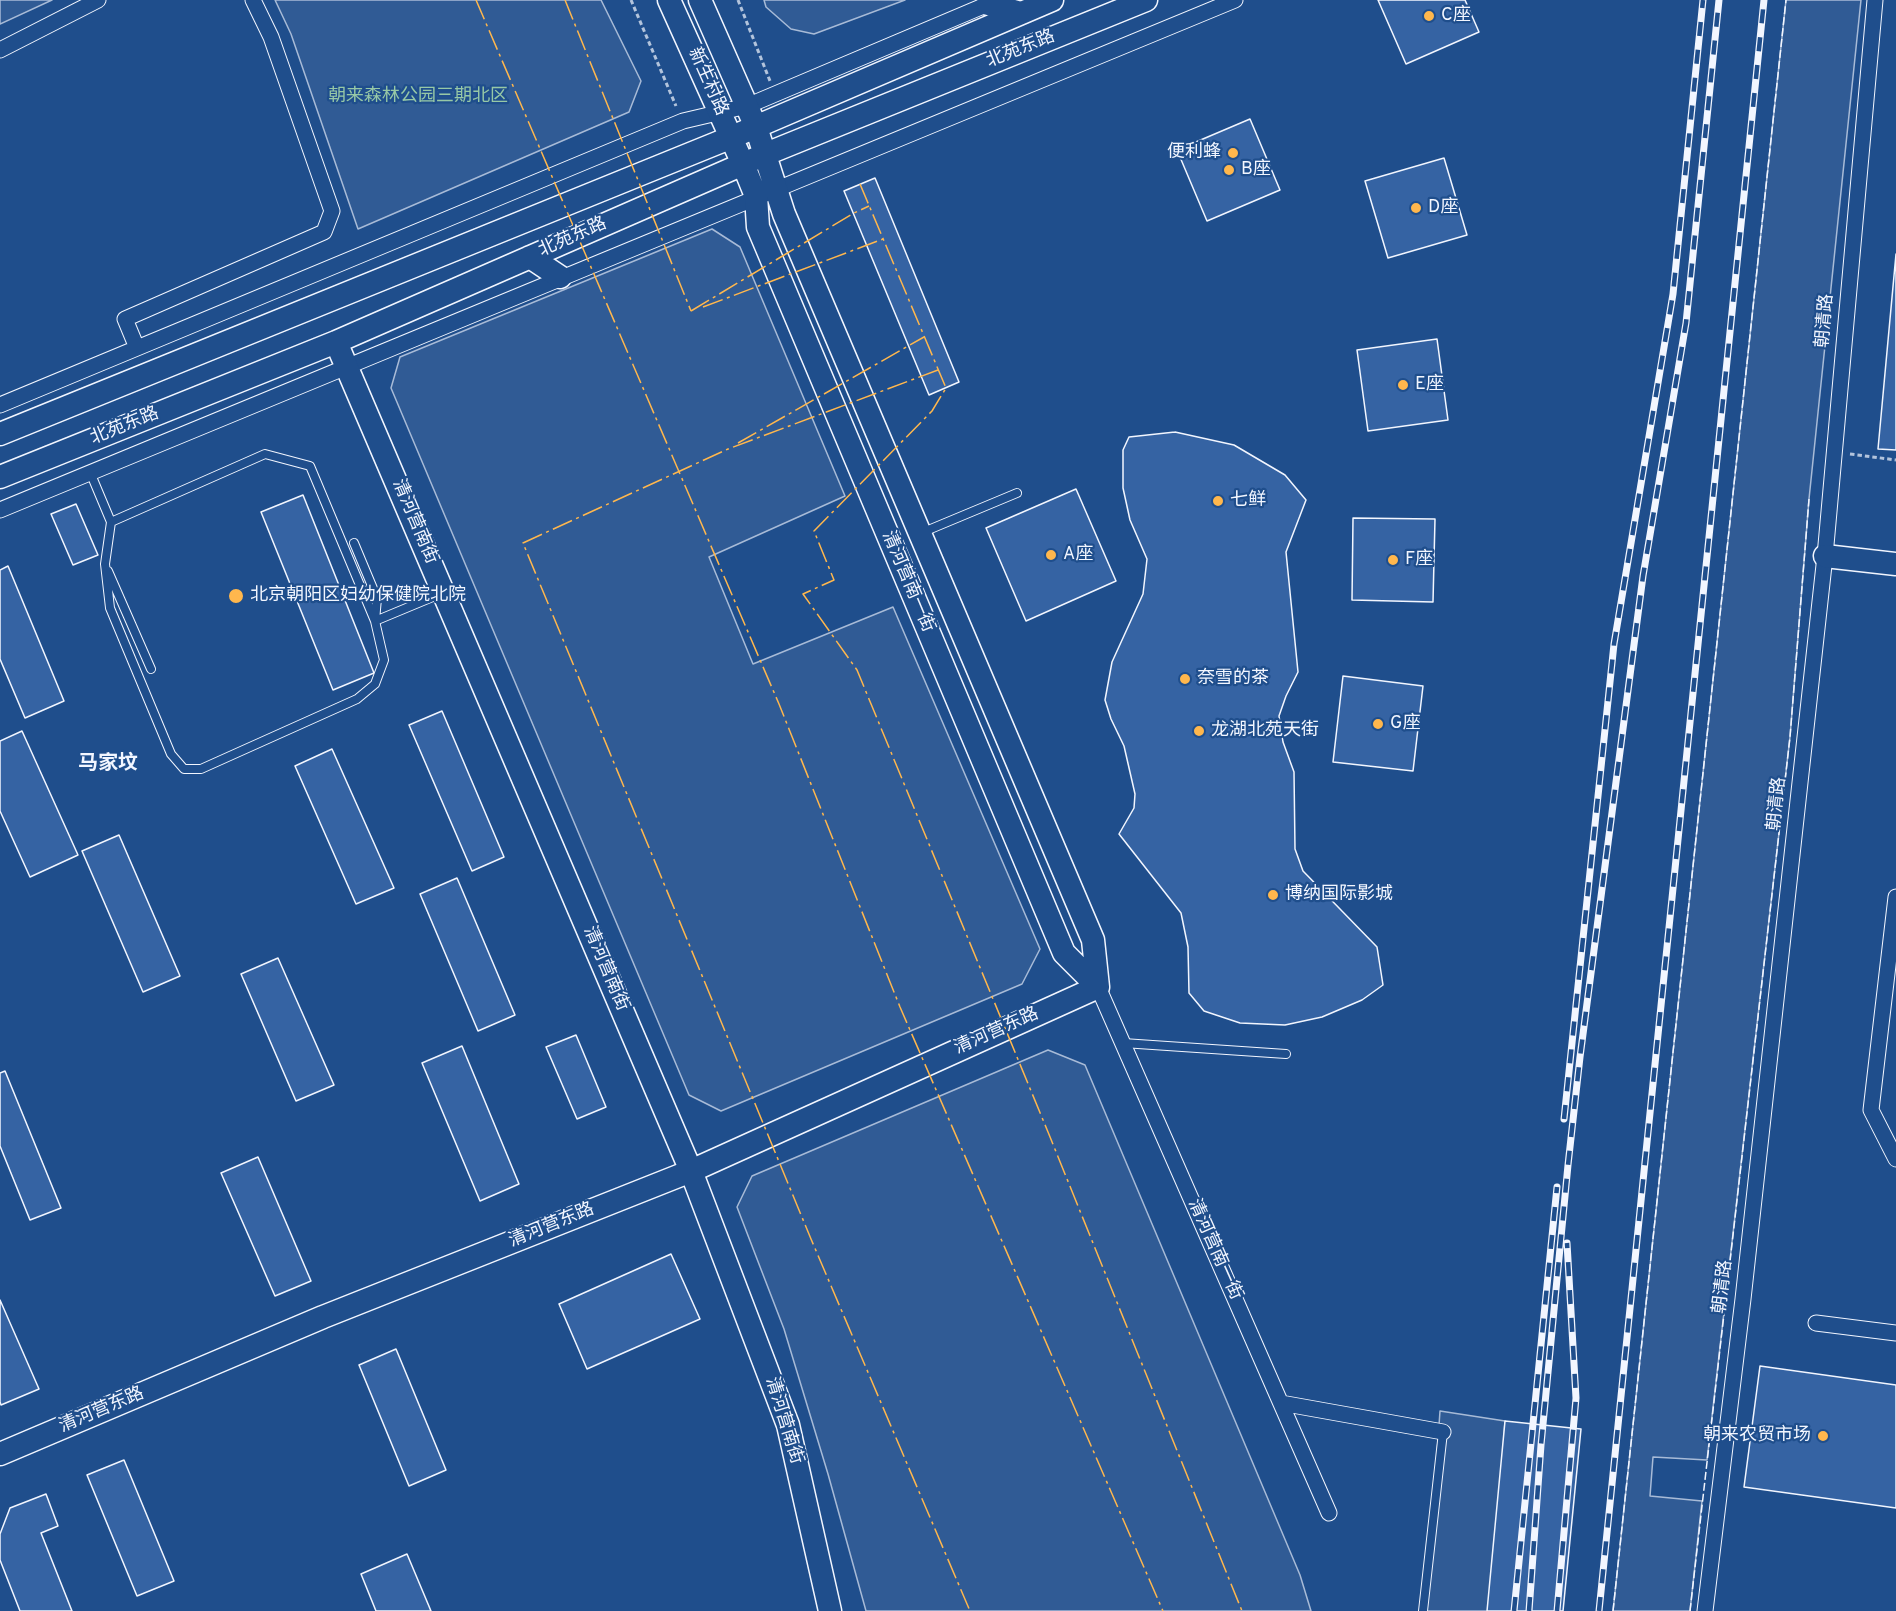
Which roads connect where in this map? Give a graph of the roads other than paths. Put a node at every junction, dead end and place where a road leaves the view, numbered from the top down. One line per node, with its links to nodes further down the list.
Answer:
1 (98, 0): 11 (street)
2 (253, 0): 23 (street)
3 (669, 0): 13 (street, 新生村路)
4 (700, 0): 12 (street, 新生村路)
5 (1052, 0): 10 (street, 北苑东路)
6 (1146, 0): 16 (street, 北苑东路)
7 (1235, 0): 18 (street)
8 (1875, 0): 34 (street, 朝清路)
9 (988, 4): 10 (street); 12 (street)
10 (1021, 13): 14 (street, 北苑东路)
11 (0, 50)
12 (747, 106): 13 (street); 14 (street, 新生村路)
13 (721, 113): 15 (street, 新生村路); 23 (street)
14 (756, 127): 15 (street, 北苑东路); 16 (street, 新生村路)
15 (732, 137): 17 (street, 新生村路); 26 (street, 北苑东路)
16 (766, 154): 17 (street, 北苑东路); 18 (street, 清河营南一街)
17 (743, 164): 19 (street, 清河营南一街); 20 (street, 北苑东路)
18 (777, 188): 19 (street); 32 (street, 清河营南一街)
19 (756, 196): 21 (street); 42 (street, 清河营南一街)
20 (530, 257): 21 (street); 22 (street, 北苑东路)
21 (560, 277): 24 (street)
22 (336, 342): 24 (street, 清河营南街); 28 (street, 北苑东路)
23 (137, 348): 25 (street)
24 (346, 366): 27 (street); 37 (street, 清河营南街)
25 (0, 405)
26 (0, 434)
27 (90, 472): 30 (street); 31 (lane)
28 (0, 477)
29 (1017, 493): 32 (lane)
30 (0, 510)
31 (111, 522): 35 (lane); 38 (lane)
32 (920, 533): 42 (street, 清河营南一街)
33 (354, 543): 38 (lane)
34 (1825, 556): 36 (street); 55 (street, 朝清路)
35 (105, 564): 38 (lane); 39 (lane)
36 (1896, 564)
37 (444, 592): 38 (lane); 46 (street, 清河营南街)
38 (375, 621)
39 (151, 669)
40 (1896, 897): 41 (street)
41 (1892, 960): 45 (street)
42 (1098, 987): 43 (street, 清河营南一街); 46 (street, 清河营东路)
43 (1124, 1043): 44 (lane); 49 (street, 清河营南一街)
44 (1286, 1054)
45 (1896, 1159)
46 (691, 1171): 51 (street, 清河营东路); 53 (street, 清河营南街)
47 (1816, 1323): 48 (street)
48 (1896, 1333)
49 (1281, 1403): 50 (street); 52 (street, 清河营南一街)
50 (1443, 1432): 54 (lane)
51 (0, 1454)
52 (1329, 1513)
53 (830, 1611)
54 (1423, 1611)
55 (1705, 1611)

